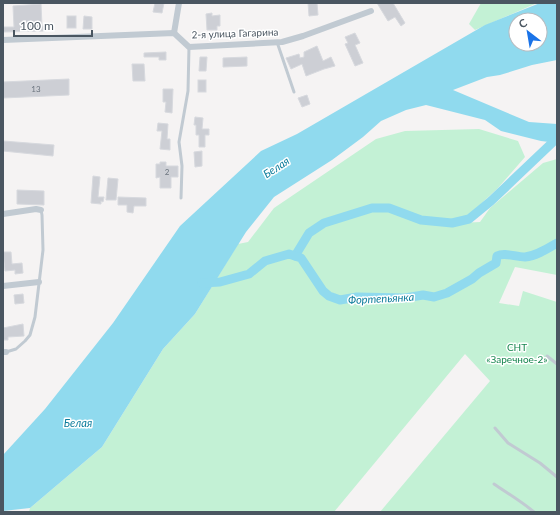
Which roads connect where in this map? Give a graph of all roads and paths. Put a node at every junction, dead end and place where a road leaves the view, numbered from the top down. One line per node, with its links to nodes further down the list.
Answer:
1 (179, 3): 3 (street)
2 (371, 11): 5 (street, 2-я улица Гагарина)
3 (174, 33): 4 (street); 6 (street, 2-я улица Гагарина)
4 (3, 40)
5 (277, 42): 6 (street, 2-я улица Гагарина); 7 (lane)
6 (189, 47): 8 (lane)
7 (294, 92)
8 (181, 198)
9 (40, 210): 10 (street); 11 (lane)
10 (3, 214)
11 (39, 282): 12 (street); 13 (lane)
12 (3, 286)
13 (5, 352)
14 (547, 356): 15 (lane)
15 (557, 364)
16 (495, 428): 17 (lane)
17 (557, 477)
18 (494, 484): 19 (lane)
19 (534, 512)

